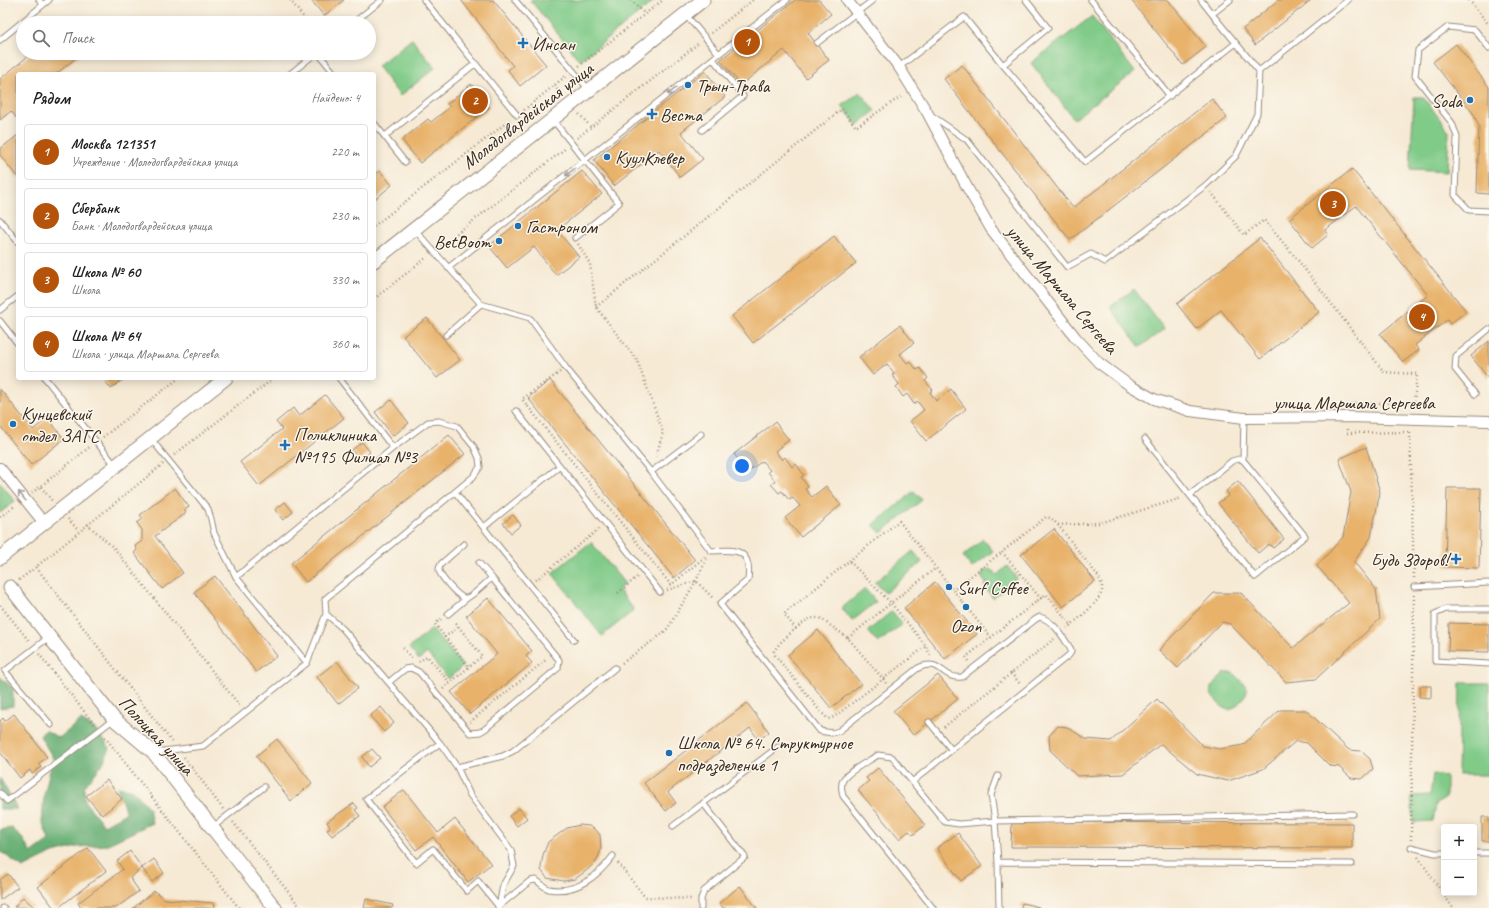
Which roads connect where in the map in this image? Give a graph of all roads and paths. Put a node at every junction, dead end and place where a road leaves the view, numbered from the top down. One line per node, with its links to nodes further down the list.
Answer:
1 (39, 0): 19 (lane)
2 (49, 0): 19 (lane)
3 (290, 0): 25 (path)
4 (382, 0): 26 (lane)
5 (424, 0): 38 (lane)
6 (515, 0): 45 (lane)
7 (631, 0): 21 (path)
8 (703, 0): 22 (street, Молодогвардейская улица)
9 (753, 0): 29 (path)
10 (787, 0): 34 (lane)
11 (847, 0): 20 (street, улица Маршала Сергеева)
12 (874, 0): 20 (lane)
13 (1026, 0): 39 (lane)
14 (1091, 0): 46 (lane)
15 (1201, 0): 23 (lane)
16 (1230, 0): 23 (lane)
17 (1348, 0): 41 (lane)
18 (1470, 0): 27 (path)
19 (43, 5): 24 (lane)
20 (857, 13): 32 (lane); 40 (street, улица Маршала Сергеева)
21 (645, 14)
22 (686, 14): 29 (lane); 45 (street, Молодогвардейская улица)
23 (1212, 14): 31 (lane)
24 (29, 16)
25 (303, 16)
26 (362, 16)
27 (1489, 25)
28 (16, 27): 30 (lane)
29 (705, 38): 34 (lane); 53 (path)
30 (0, 40)
31 (1236, 43): 41 (lane); 46 (lane)
32 (818, 44)
33 (1489, 48): 57 (lane)
34 (719, 54): 35 (lane)
35 (713, 59): 51 (lane); 54 (lane, one-way to 54)
36 (308, 60): 42 (lane)
37 (323, 60): 43 (lane)
38 (476, 63): 48 (lane); 52 (lane)
39 (1003, 65): 40 (lane); 46 (lane)
40 (899, 67): 44 (street, улица Маршала Сергеева)
41 (1259, 71): 56 (lane)
42 (293, 72)
43 (333, 72)
44 (912, 89): 47 (street, улица Маршала Сергеева); 68 (path)
45 (589, 91): 49 (street, Молодогвардейская улица)
46 (1170, 96)
47 (927, 112): 56 (lane); 82 (street, улица Маршала Сергеева)
48 (517, 115)
49 (553, 119): 53 (lane); 59 (street, Молодогвардейская улица)
50 (376, 125): 52 (lane)
51 (702, 130)
52 (385, 136): 55 (lane)
53 (572, 143): 54 (lane); 62 (path)
54 (585, 160): 60 (lane); 64 (lane, one-way to 64)
55 (405, 162)
56 (1206, 185): 80 (path)
57 (1489, 211)
58 (0, 220): 61 (lane)
59 (414, 229): 62 (lane); 63 (street, Молодогвардейская улица)
60 (575, 238): 68 (path)
61 (16, 240)
62 (434, 252): 64 (lane); 65 (path)
63 (376, 259)
64 (448, 268): 67 (lane)
65 (376, 297)
66 (16, 298): 69 (lane)
67 (481, 304): 72 (lane); 74 (lane)
68 (596, 307): 94 (path)
69 (0, 310)
70 (0, 321): 73 (lane)
71 (1489, 329): 79 (lane)
72 (446, 335)
73 (16, 341)
74 (566, 368): 94 (lane); 105 (path)
75 (47, 380): 91 (lane)
76 (223, 380): 86 (street)
77 (271, 380): 89 (path)
78 (341, 380): 88 (lane)
79 (1475, 394)
80 (1350, 404)
81 (516, 411): 92 (lane)
82 (1244, 418): 83 (street, улица Маршала Сергеева); 90 (lane)
83 (1489, 421)
84 (1347, 429): 117 (path)
85 (701, 434): 94 (lane)
86 (150, 438): 89 (lane); 91 (street)
87 (1145, 439): 96 (lane)
88 (393, 448): 95 (lane); 112 (lane)
89 (168, 460): 100 (path); 112 (lane)
90 (1243, 460): 96 (lane); 96 (lane)
91 (116, 466): 99 (street)
92 (560, 466): 101 (lane); 103 (lane)
93 (0, 468): 97 (street, one-way to 93)
94 (651, 472): 105 (lane)
95 (455, 492): 103 (lane); 128 (lane)
96 (1190, 495): 102 (path)
97 (24, 499): 98 (path); 99 (street)
98 (0, 517)
99 (44, 523): 107 (street)
100 (87, 524): 157 (path); 166 (path)
101 (606, 524): 111 (lane); 116 (path)
102 (1058, 525): 106 (path); 131 (path)
103 (484, 527): 116 (lane)
104 (464, 544): 122 (lane)
105 (711, 551): 114 (path); 125 (lane)
106 (1002, 552): 119 (path); 123 (path)
107 (0, 558)
108 (850, 561): 110 (path); 124 (path); 133 (path)
109 (479, 563): 113 (lane)
110 (936, 568): 119 (path); 124 (path)
111 (644, 572): 120 (lane); 121 (path)
112 (236, 577): 147 (lane)
113 (492, 578): 122 (lane); 156 (lane)
114 (696, 581): 120 (path); 125 (path); 150 (path)
115 (1489, 583): 117 (lane)
116 (530, 585): 139 (lane)
117 (1414, 586): 180 (path)
118 (10, 587): 135 (street, Полоцкая улица)
119 (953, 590): 138 (path)
120 (660, 592)
121 (618, 593)
122 (468, 597): 129 (lane)
123 (1041, 599): 131 (path); 138 (path)
124 (891, 603): 137 (path); 140 (path)
125 (720, 604): 143 (lane)
126 (0, 605): 141 (path)
127 (1489, 609): 148 (lane)
128 (326, 614): 147 (lane); 153 (lane)
129 (448, 614): 136 (path)
130 (458, 617): 132 (path)
131 (1071, 625): 134 (path)
132 (458, 627): 136 (path); 149 (path)
133 (796, 629): 137 (path); 152 (path)
134 (1060, 634): 143 (lane); 151 (path); 155 (lane)
135 (50, 636): 141 (lane); 158 (street, Полоцкая улица)
136 (445, 637): 149 (path)
137 (848, 638): 152 (path)
138 (991, 638): 143 (path); 146 (path)
139 (574, 640)
140 (926, 646): 145 (path); 152 (path)
141 (35, 648): 161 (lane); 162 (path)
142 (403, 648): 154 (path)
143 (1000, 648)
144 (542, 653): 160 (path)
145 (930, 654)
146 (966, 658)
147 (307, 663): 157 (lane)
148 (1489, 664)
149 (469, 667): 154 (path)
150 (615, 668): 169 (lane)
151 (1011, 673): 155 (path); 163 (path)
152 (883, 679)
153 (389, 682): 156 (lane); 164 (lane)
154 (450, 683): 156 (path)
155 (1025, 691): 167 (lane)
156 (437, 693)
157 (245, 712): 166 (lane)
158 (114, 719): 162 (lane); 168 (street, Полоцкая улица)
159 (929, 722): 163 (lane)
160 (467, 724)
161 (51, 725)
162 (100, 730): 173 (lane); 188 (path)
163 (938, 732): 167 (lane)
164 (440, 743): 169 (lane); 191 (lane)
165 (778, 747): 174 (lane)
166 (178, 750): 168 (lane); 176 (path)
167 (951, 750): 171 (lane)
168 (153, 752): 179 (street, Полоцкая улица)
169 (457, 767): 191 (lane)
170 (998, 776): 177 (lane)
171 (912, 782): 177 (lane); 193 (lane)
172 (264, 787): 176 (lane)
173 (0, 793)
174 (703, 803): 178 (lane); 187 (lane)
175 (1353, 814): 177 (lane)
176 (228, 815): 179 (lane); 190 (path)
177 (995, 821): 185 (lane)
178 (673, 826)
179 (212, 828): 189 (street, Полоцкая улица)
180 (1411, 847): 181 (lane); 195 (path)
181 (1441, 853)
182 (1477, 853): 183 (lane)
183 (1489, 853)
184 (613, 856): 187 (path); 191 (lane)
185 (998, 862): 186 (lane); 194 (lane)
186 (1352, 864)
187 (701, 899): 192 (lane)
188 (239, 908)
189 (275, 908)
190 (301, 908)
191 (499, 908)
192 (701, 908)
193 (933, 908)
194 (999, 908)
195 (1453, 908)

